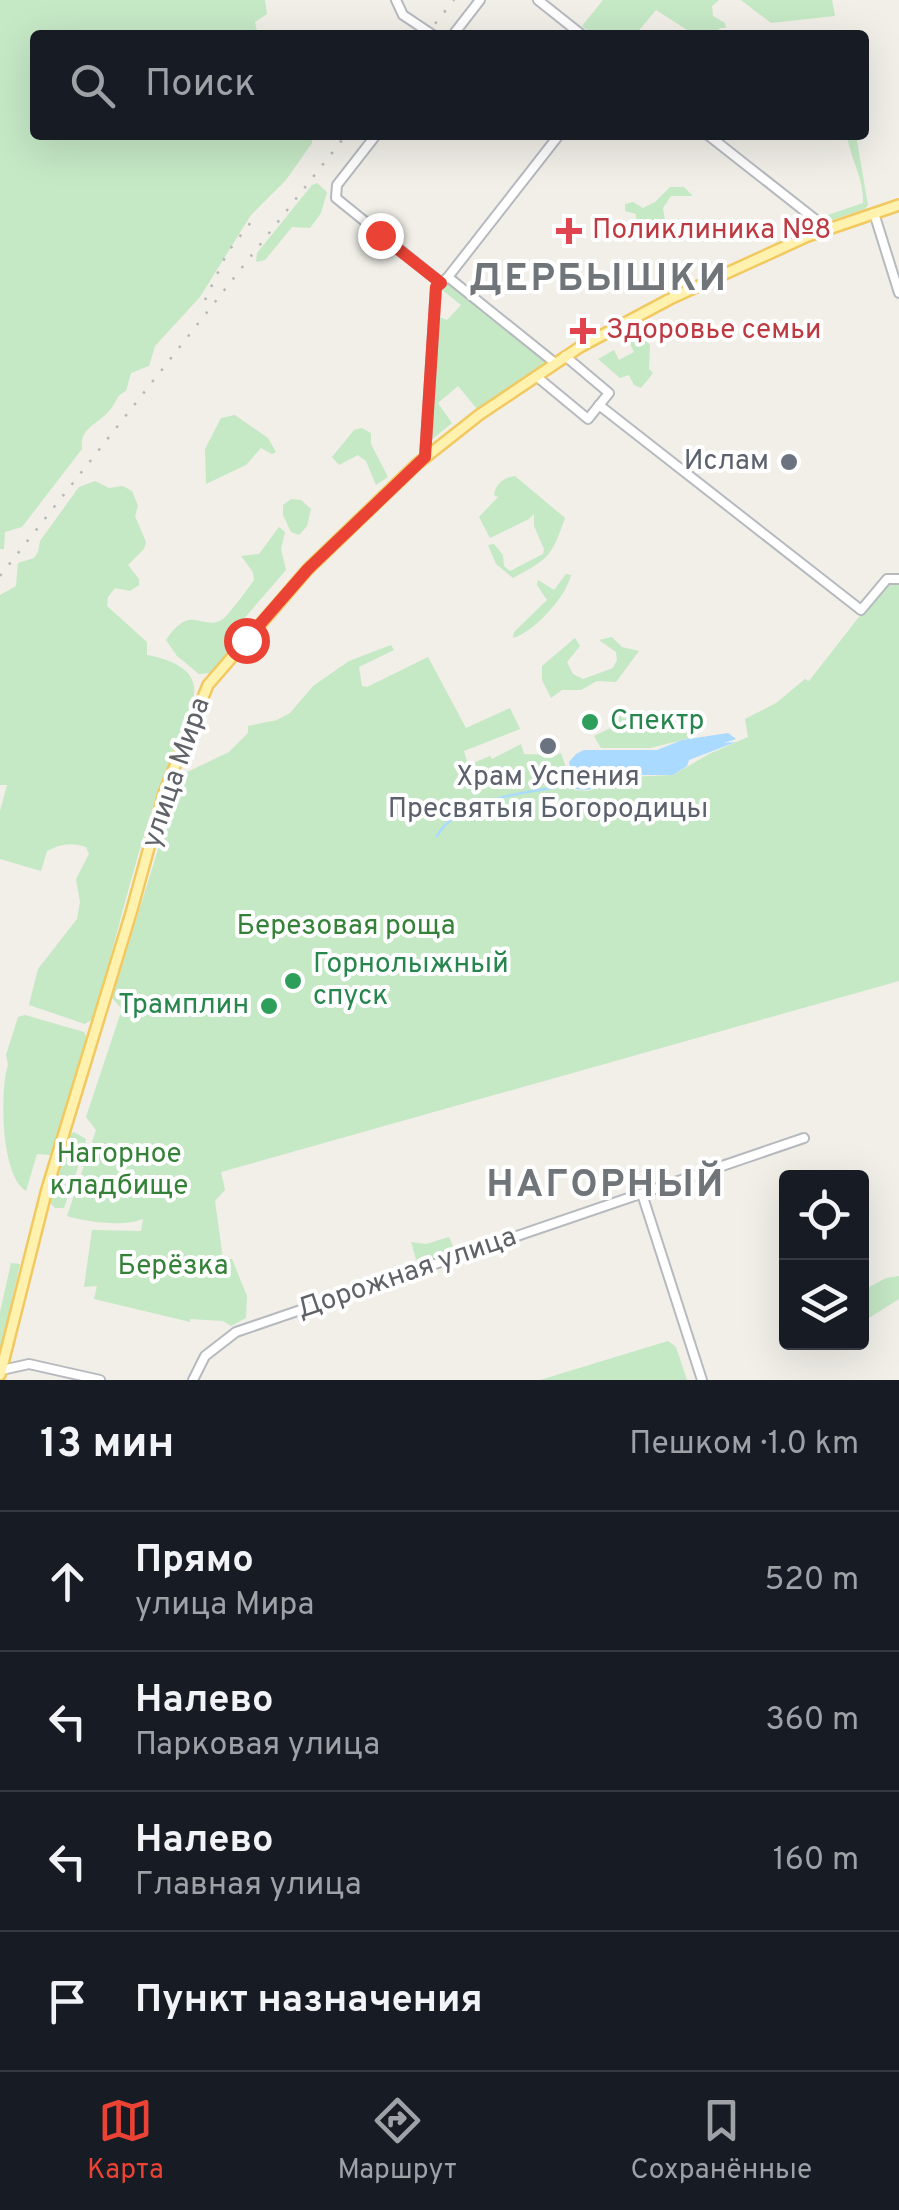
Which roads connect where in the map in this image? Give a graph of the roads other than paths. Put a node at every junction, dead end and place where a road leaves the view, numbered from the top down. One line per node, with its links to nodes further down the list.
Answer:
1 (396, 0): 4 (street)
2 (480, 0): 5 (street)
3 (538, 0): 6 (street)
4 (427, 30)
5 (457, 30)
6 (576, 30)
7 (372, 140): 13 (street)
8 (555, 140): 13 (street)
9 (714, 140): 12 (street)
10 (899, 205): 11 (main road, улица Мира)
11 (874, 213): 12 (main road, улица Мира); 14 (street)
12 (819, 231): 15 (main road, улица Мира)
13 (442, 282): 15 (street); 18 (street)
14 (899, 294)
15 (560, 359): 16 (main road, улица Мира); 17 (street)
16 (536, 376): 17 (street); 18 (main road, улица Мира)
17 (599, 406): 19 (street)
18 (425, 457): 22 (main road, улица Мира)
19 (899, 580)
20 (804, 1138): 21 (street, Дорожная улица)
21 (642, 1194): 24 (street, Дорожная улица); 25 (street)
22 (1, 1373): 23 (street)
23 (100, 1380)
24 (193, 1380)
25 (702, 1380)

